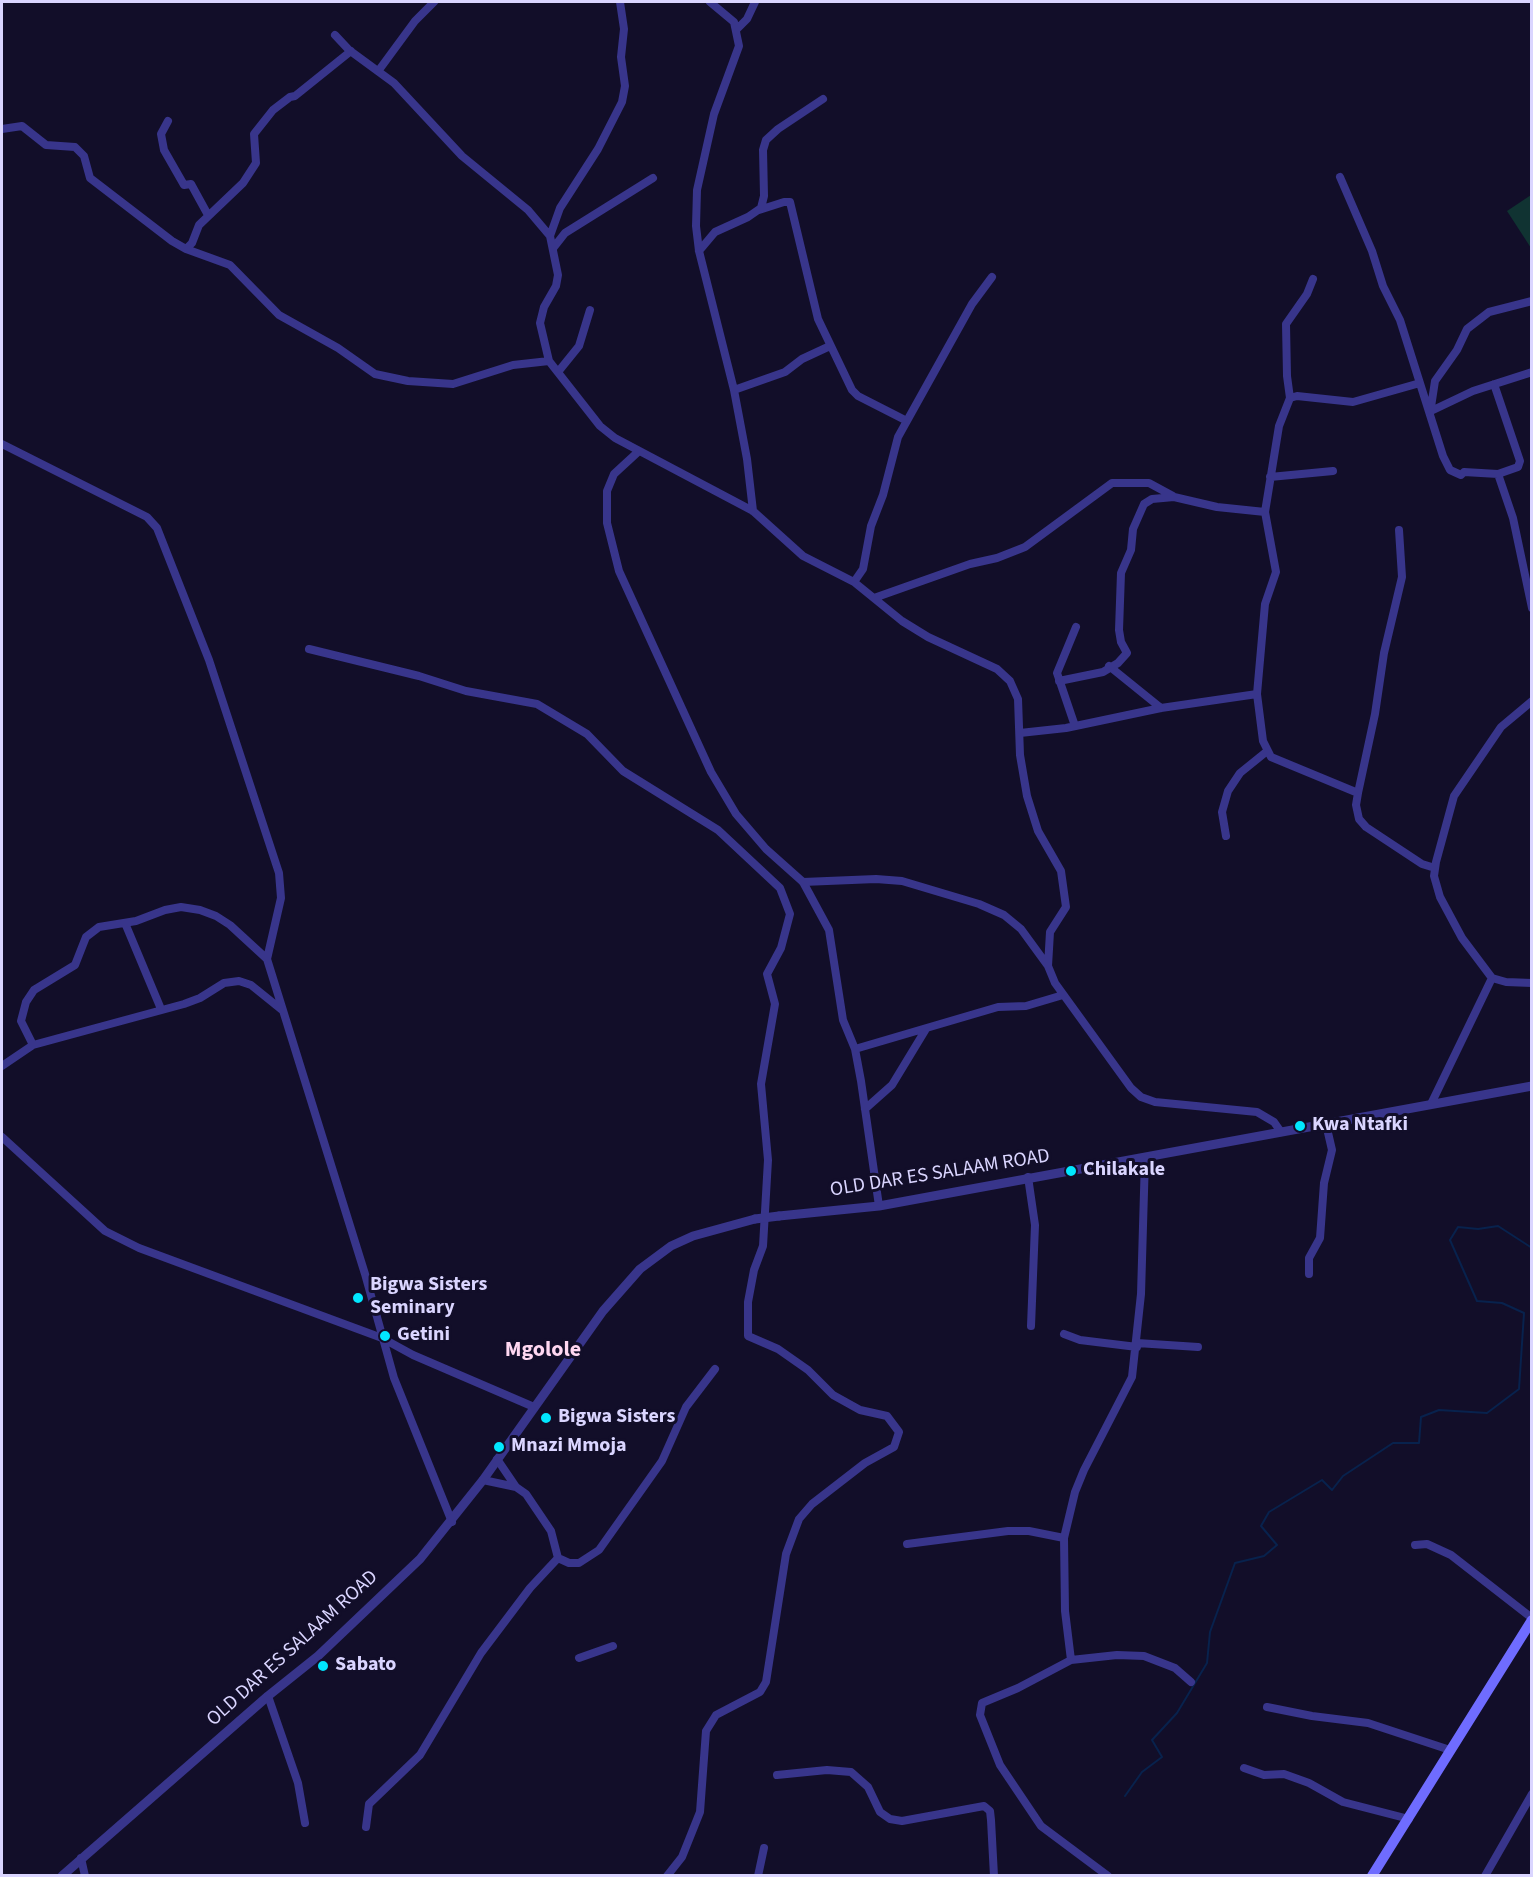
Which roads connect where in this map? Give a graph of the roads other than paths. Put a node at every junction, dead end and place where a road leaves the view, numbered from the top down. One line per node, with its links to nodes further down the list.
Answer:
1 (434, 2): 8 (street)
2 (620, 2): 16 (street)
3 (710, 2): 5 (street)
4 (755, 2): 5 (street)
5 (736, 30): 19 (street)
6 (335, 35): 7 (street)
7 (351, 51): 8 (street); 15 (street)
8 (379, 70): 16 (street)
9 (823, 99): 14 (street)
10 (168, 121): 15 (street)
11 (2, 129): 18 (street)
12 (1340, 177): 28 (street)
13 (653, 178): 17 (street)
14 (759, 210): 19 (street); 24 (street)
15 (208, 216): 18 (street)
16 (550, 236): 17 (street)
17 (554, 247): 25 (street)
18 (186, 249): 25 (street)
19 (699, 252): 30 (street)
20 (992, 278): 33 (street)
21 (1313, 279): 31 (street)
22 (1532, 301): 32 (street)
23 (590, 310): 26 (street)
24 (830, 346): 30 (street); 33 (street)
25 (549, 362): 26 (street)
26 (558, 372): 35 (street)
27 (1532, 372): 29 (street)
28 (1420, 383): 31 (street); 32 (street)
29 (1494, 384): 32 (street); 37 (street)
30 (734, 390): 40 (street)
31 (1290, 398): 38 (street)
32 (1431, 411): 37 (street)
33 (907, 421): 43 (street)
34 (2, 444): 61 (street)
35 (639, 451): 40 (street); 59 (street)
36 (1333, 471): 38 (street)
37 (1498, 474): 45 (street)
38 (1270, 477): 41 (street)
39 (1174, 496): 41 (street); 44 (street); 48 (street)
40 (753, 511): 43 (street)
41 (1265, 512): 50 (street)
42 (1399, 530): 56 (street)
43 (854, 582): 44 (street)
44 (874, 598): 54 (street)
45 (1532, 608)
46 (1076, 627): 49 (street)
47 (309, 648): 115 (street)
48 (1109, 666): 49 (street); 52 (street)
49 (1059, 681): 53 (street)
50 (1257, 694): 52 (street); 55 (street)
51 (1532, 701): 58 (street)
52 (1161, 708): 53 (street)
53 (1075, 726): 54 (street)
54 (1020, 733): 62 (street)
55 (1266, 752): 56 (street); 57 (street)
56 (1358, 793): 58 (street)
57 (1226, 836)
58 (1435, 868): 63 (street)
59 (803, 882): 62 (street); 70 (street)
60 (125, 923): 61 (street); 66 (street); 69 (street)
61 (267, 959): 67 (street)
62 (1048, 966): 65 (street)
63 (1492, 978): 64 (street); 73 (street)
64 (1532, 983)
65 (1063, 995): 68 (street); 76 (street)
66 (161, 1009): 67 (street); 69 (street)
67 (283, 1011): 84 (street)
68 (926, 1029): 70 (street); 74 (street)
69 (33, 1045): 71 (street)
70 (855, 1049): 74 (street)
71 (2, 1066)
72 (1532, 1086): 73 (street, OLD DAR ES SALAAM ROAD)
73 (1431, 1104): 75 (street, OLD DAR ES SALAAM ROAD)
74 (865, 1109): 80 (street)
75 (1326, 1124): 76 (street, OLD DAR ES SALAAM ROAD); 81 (street)
76 (1281, 1132): 78 (street, OLD DAR ES SALAAM ROAD)
77 (2, 1137): 84 (street)
78 (1144, 1158): 79 (street, OLD DAR ES SALAAM ROAD); 85 (street)
79 (1028, 1177): 80 (street, OLD DAR ES SALAAM ROAD); 82 (street)
80 (879, 1206): 88 (street, OLD DAR ES SALAAM ROAD, bridge)
81 (1309, 1274)
82 (1031, 1326)
83 (1064, 1334): 85 (street)
84 (382, 1338): 88 (street); 92 (street)
85 (1137, 1345): 86 (street); 93 (street)
86 (1198, 1347)
87 (715, 1369): 96 (street)
88 (534, 1407): 89 (street, OLD DAR ES SALAAM ROAD)
89 (497, 1459): 90 (street, OLD DAR ES SALAAM ROAD); 91 (street)
90 (483, 1480): 91 (street); 92 (street, OLD DAR ES SALAAM ROAD)
91 (516, 1487): 96 (street)
92 (452, 1523): 102 (street, OLD DAR ES SALAAM ROAD)
93 (1064, 1538): 94 (street); 100 (street)
94 (907, 1544)
95 (1415, 1545): 97 (street)
96 (558, 1558): 110 (street)
97 (1532, 1619): 104 (main road)
98 (613, 1646): 99 (street)
99 (579, 1658)
100 (1071, 1660): 101 (street); 118 (street)
101 (1191, 1682)
102 (268, 1696): 109 (street); 112 (street, OLD DAR ES SALAAM ROAD)
103 (1267, 1707): 104 (street)
104 (1450, 1750): 108 (main road)
105 (1244, 1768): 108 (street)
106 (777, 1775): 117 (street)
107 (1532, 1794): 120 (street)
108 (1409, 1819): 119 (main road)
109 (305, 1823)
110 (366, 1827)
111 (764, 1848): 116 (street)
112 (81, 1858): 113 (street, OLD DAR ES SALAAM ROAD); 114 (street)
113 (62, 1875)
114 (85, 1875)
115 (667, 1875)
116 (758, 1875)
117 (994, 1875)
118 (1108, 1875)
119 (1372, 1875)
120 (1485, 1875)

